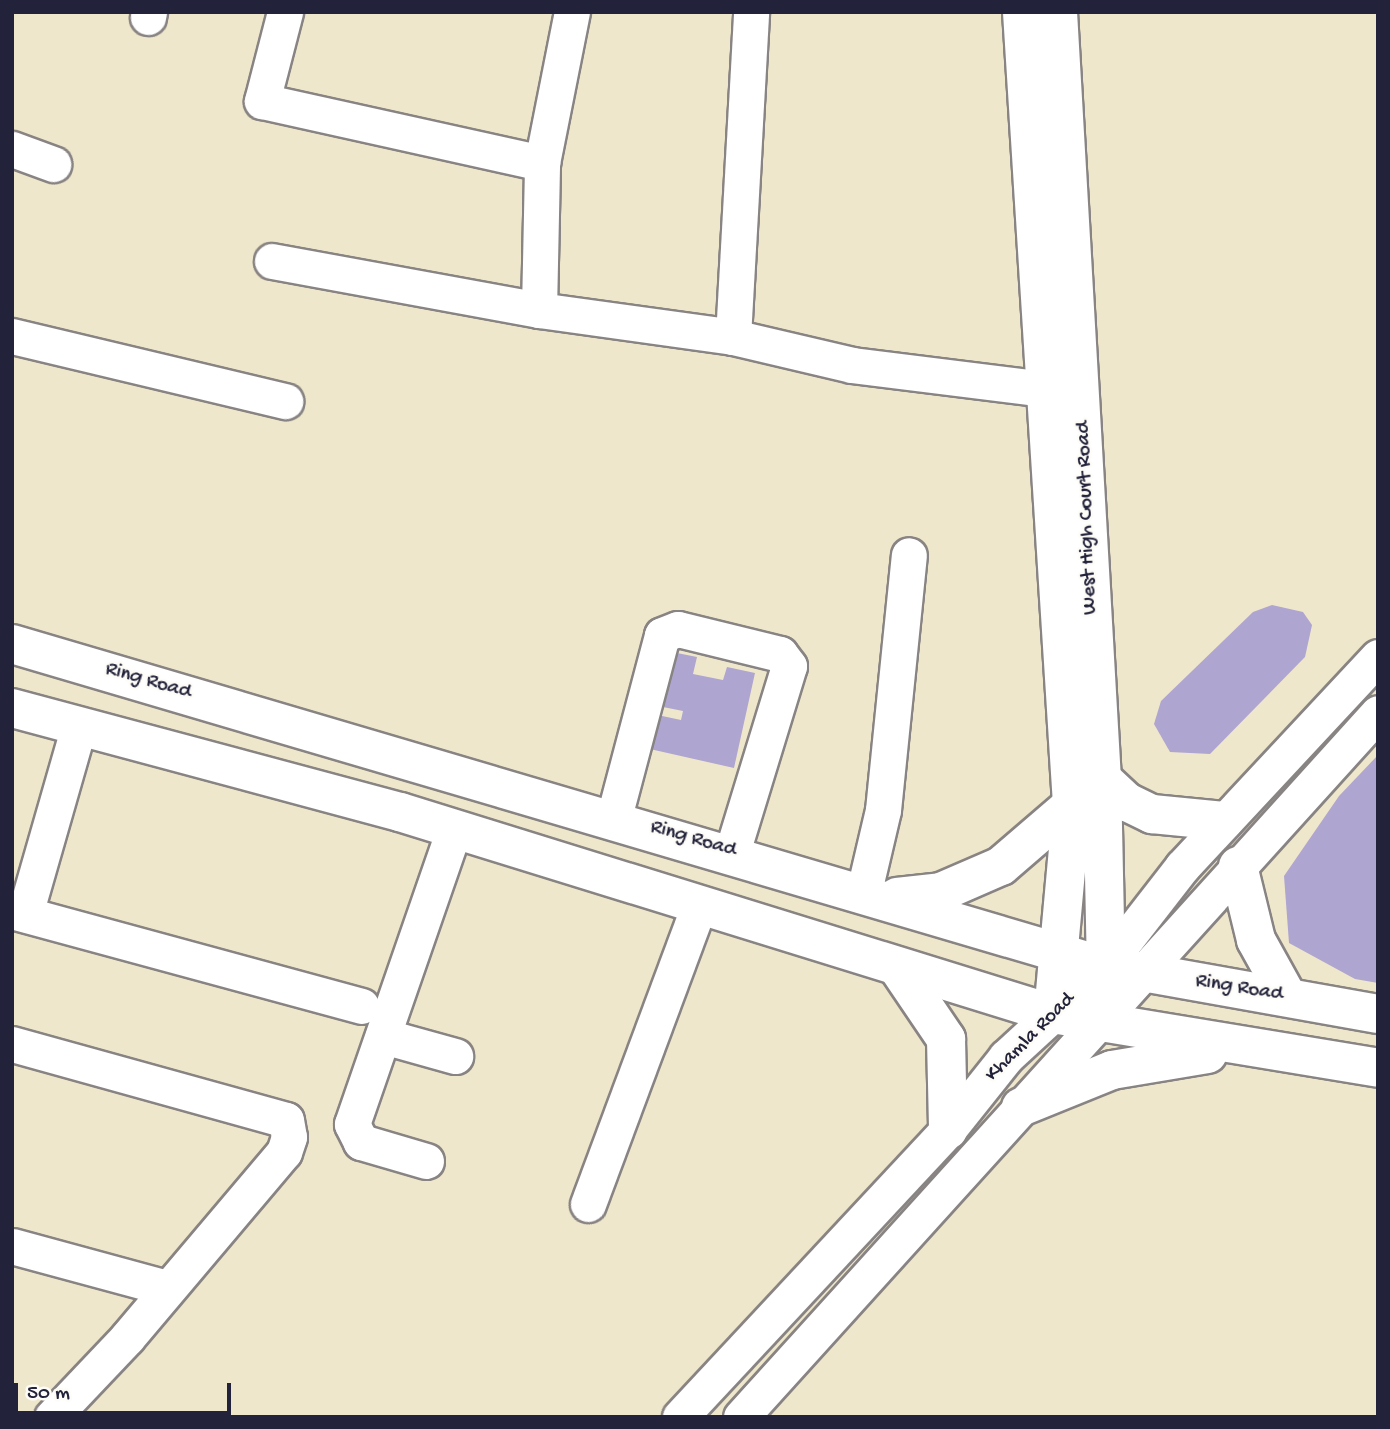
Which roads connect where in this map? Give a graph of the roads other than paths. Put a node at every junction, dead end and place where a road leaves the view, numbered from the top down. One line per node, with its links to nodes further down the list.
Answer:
1 (285, 12): 7 (street)
2 (572, 12): 7 (street)
3 (751, 12): 12 (street)
4 (1022, 12): 13 (main road, West High Court Road)
5 (1058, 12): 21 (main road, West High Court Road)
6 (12, 149): 8 (street)
7 (542, 163): 10 (street)
8 (53, 164)
9 (272, 261): 10 (street)
10 (539, 310): 12 (street)
11 (12, 336): 14 (street)
12 (733, 337): 13 (street)
13 (1045, 389): 22 (main road, West High Court Road)
14 (285, 401)
15 (909, 555): 28 (street)
16 (12, 644): 23 (main road, Ring Road)
17 (1378, 657): 24 (street, Khamla Road)
18 (12, 708): 20 (main road)
19 (1378, 713): 27 (street, Khamla Road)
20 (79, 726): 25 (main road); 30 (street)
21 (1102, 779): 24 (main road); 33 (main road, West High Court Road)
22 (1072, 805): 28 (main road); 31 (main road, West High Court Road)
23 (614, 817): 26 (main road, Ring Road); 26 (street)
24 (1224, 821): 33 (street, Khamla Road)
25 (454, 829): 29 (main road); 39 (street)
26 (732, 852): 28 (main road, Ring Road)
27 (1238, 866): 33 (street, Khamla Road); 34 (main road)
28 (876, 894): 31 (main road, Ring Road)
29 (699, 906): 32 (main road); 47 (street)
30 (18, 913): 35 (street)
31 (1059, 953): 33 (main road, Ring Road); 36 (main road, West High Court Road)
32 (898, 968): 36 (main road); 45 (main road)
33 (1123, 969): 34 (main road, Ring Road); 36 (street, Khamla Road); 38 (main road, West High Court Road)
34 (1287, 996): 37 (main road, Ring Road)
35 (361, 1006)
36 (1053, 1014): 38 (main road); 45 (street, Khamla Road)
37 (1378, 1014)
38 (1100, 1024): 41 (main road); 44 (street, Khamla Road)
39 (383, 1036): 42 (street); 46 (street)
40 (12, 1044): 49 (street)
41 (1252, 1046): 43 (main road); 44 (main road)
42 (455, 1056)
43 (1378, 1068)
44 (1021, 1107): 52 (street, Khamla Road)
45 (948, 1130): 51 (street, Khamla Road)
46 (426, 1161)
47 (588, 1204)
48 (12, 1247): 49 (street)
49 (167, 1288): 50 (street)
50 (52, 1417)
51 (680, 1417)
52 (741, 1417)

